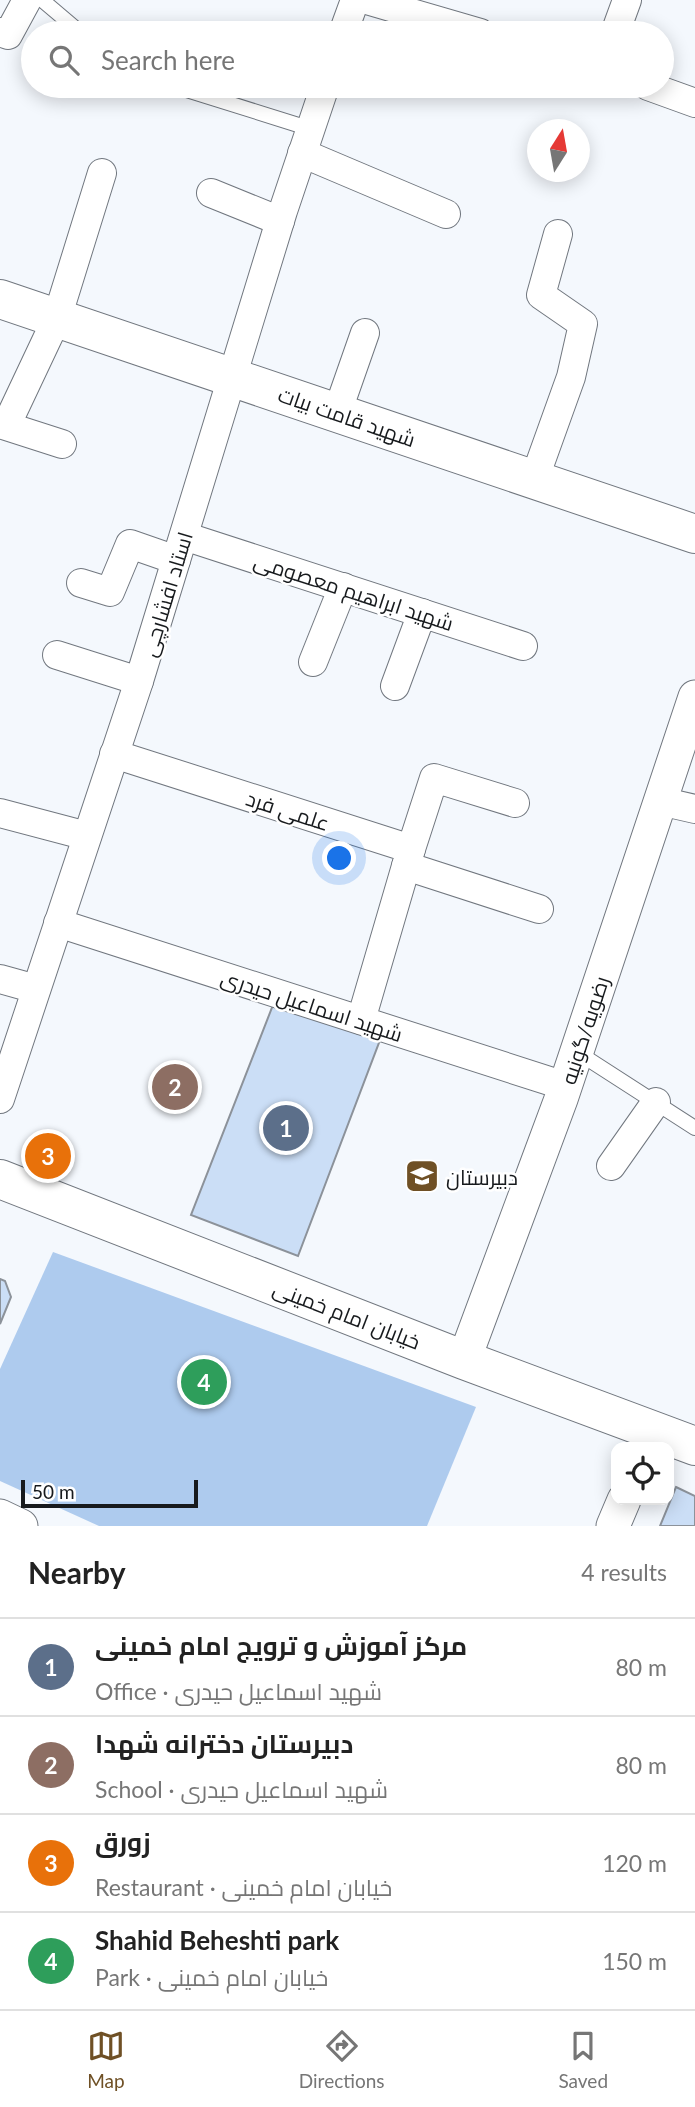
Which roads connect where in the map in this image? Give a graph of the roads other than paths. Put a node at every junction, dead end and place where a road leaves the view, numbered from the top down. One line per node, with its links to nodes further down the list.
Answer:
1 (27, 0): 10 (street)
2 (42, 0): 6 (lane)
3 (355, 0): 7 (street)
4 (368, 0): 8 (street)
5 (627, 0): 9 (street)
6 (67, 21)
7 (347, 21)
8 (439, 21)
9 (619, 21)
10 (0, 32)
11 (674, 95): 14 (street)
12 (203, 98): 15 (lane)
13 (321, 98): 15 (street, استاد افشارچی)
14 (695, 103)
15 (307, 141): 18 (street); 19 (street, استاد افشارچی)
16 (103, 173): 22 (street)
17 (211, 193): 19 (street)
18 (446, 214)
19 (280, 221): 24 (street, استاد افشارچی)
20 (558, 234): 27 (street)
21 (0, 299): 22 (main road, شهید قامت بیات)
22 (57, 318): 24 (main road, شهید قامت بیات); 26 (street)
23 (365, 333): 25 (street)
24 (233, 378): 25 (main road, شهید قامت بیات); 29 (street, استاد افشارچی)
25 (337, 413): 27 (main road, شهید قامت بیات)
26 (62, 443)
27 (534, 480): 28 (main road, شهید قامت بیات)
28 (695, 534)
29 (180, 548): 30 (street, شهید ابراهیم معصومی); 31 (street, شهید ابراهیم معصومی); 36 (street, استاد افشارچی)
30 (81, 583)
31 (343, 587): 32 (street, شهید ابراهیم معصومی); 35 (street)
32 (422, 613): 33 (street, شهید ابراهیم معصومی); 37 (street)
33 (523, 646)
34 (57, 655): 36 (street)
35 (313, 662)
36 (139, 681): 39 (street, استاد افشارچی)
37 (395, 686)
38 (695, 698): 40 (street, رضویه/گونیه)
39 (114, 754): 44 (street, استاد افشارچی); 45 (street, علمی فرد)
40 (660, 802): 42 (street); 51 (street, رضویه/گونیه)
41 (515, 803): 45 (street)
42 (695, 809)
43 (0, 813): 44 (street)
44 (87, 836): 47 (street, استاد افشارچی)
45 (409, 858): 46 (street, علمی فرد); 50 (street)
46 (539, 909)
47 (58, 923): 49 (street, استاد افشارچی); 50 (street, شهید اسماعیل حیدری)
48 (0, 979): 49 (street)
49 (36, 989): 53 (street, استاد افشارچی)
50 (361, 1020): 52 (street, شهید اسماعیل حیدری)
51 (577, 1052): 52 (street, رضویه/گونیه); 54 (lane)
52 (565, 1086): 58 (street, رضویه/گونیه)
53 (0, 1099)
54 (656, 1102): 55 (lane); 56 (street)
55 (695, 1128)
56 (611, 1166)
57 (0, 1179): 58 (main road, خیابان امام خمینی)
58 (464, 1360): 59 (main road, خیابان امام خمینی)
59 (650, 1439): 60 (main road, خیابان امام خمینی)
60 (695, 1446)
61 (622, 1505): 64 (street)
62 (0, 1516): 63 (street)
63 (21, 1526)
64 (612, 1526)

